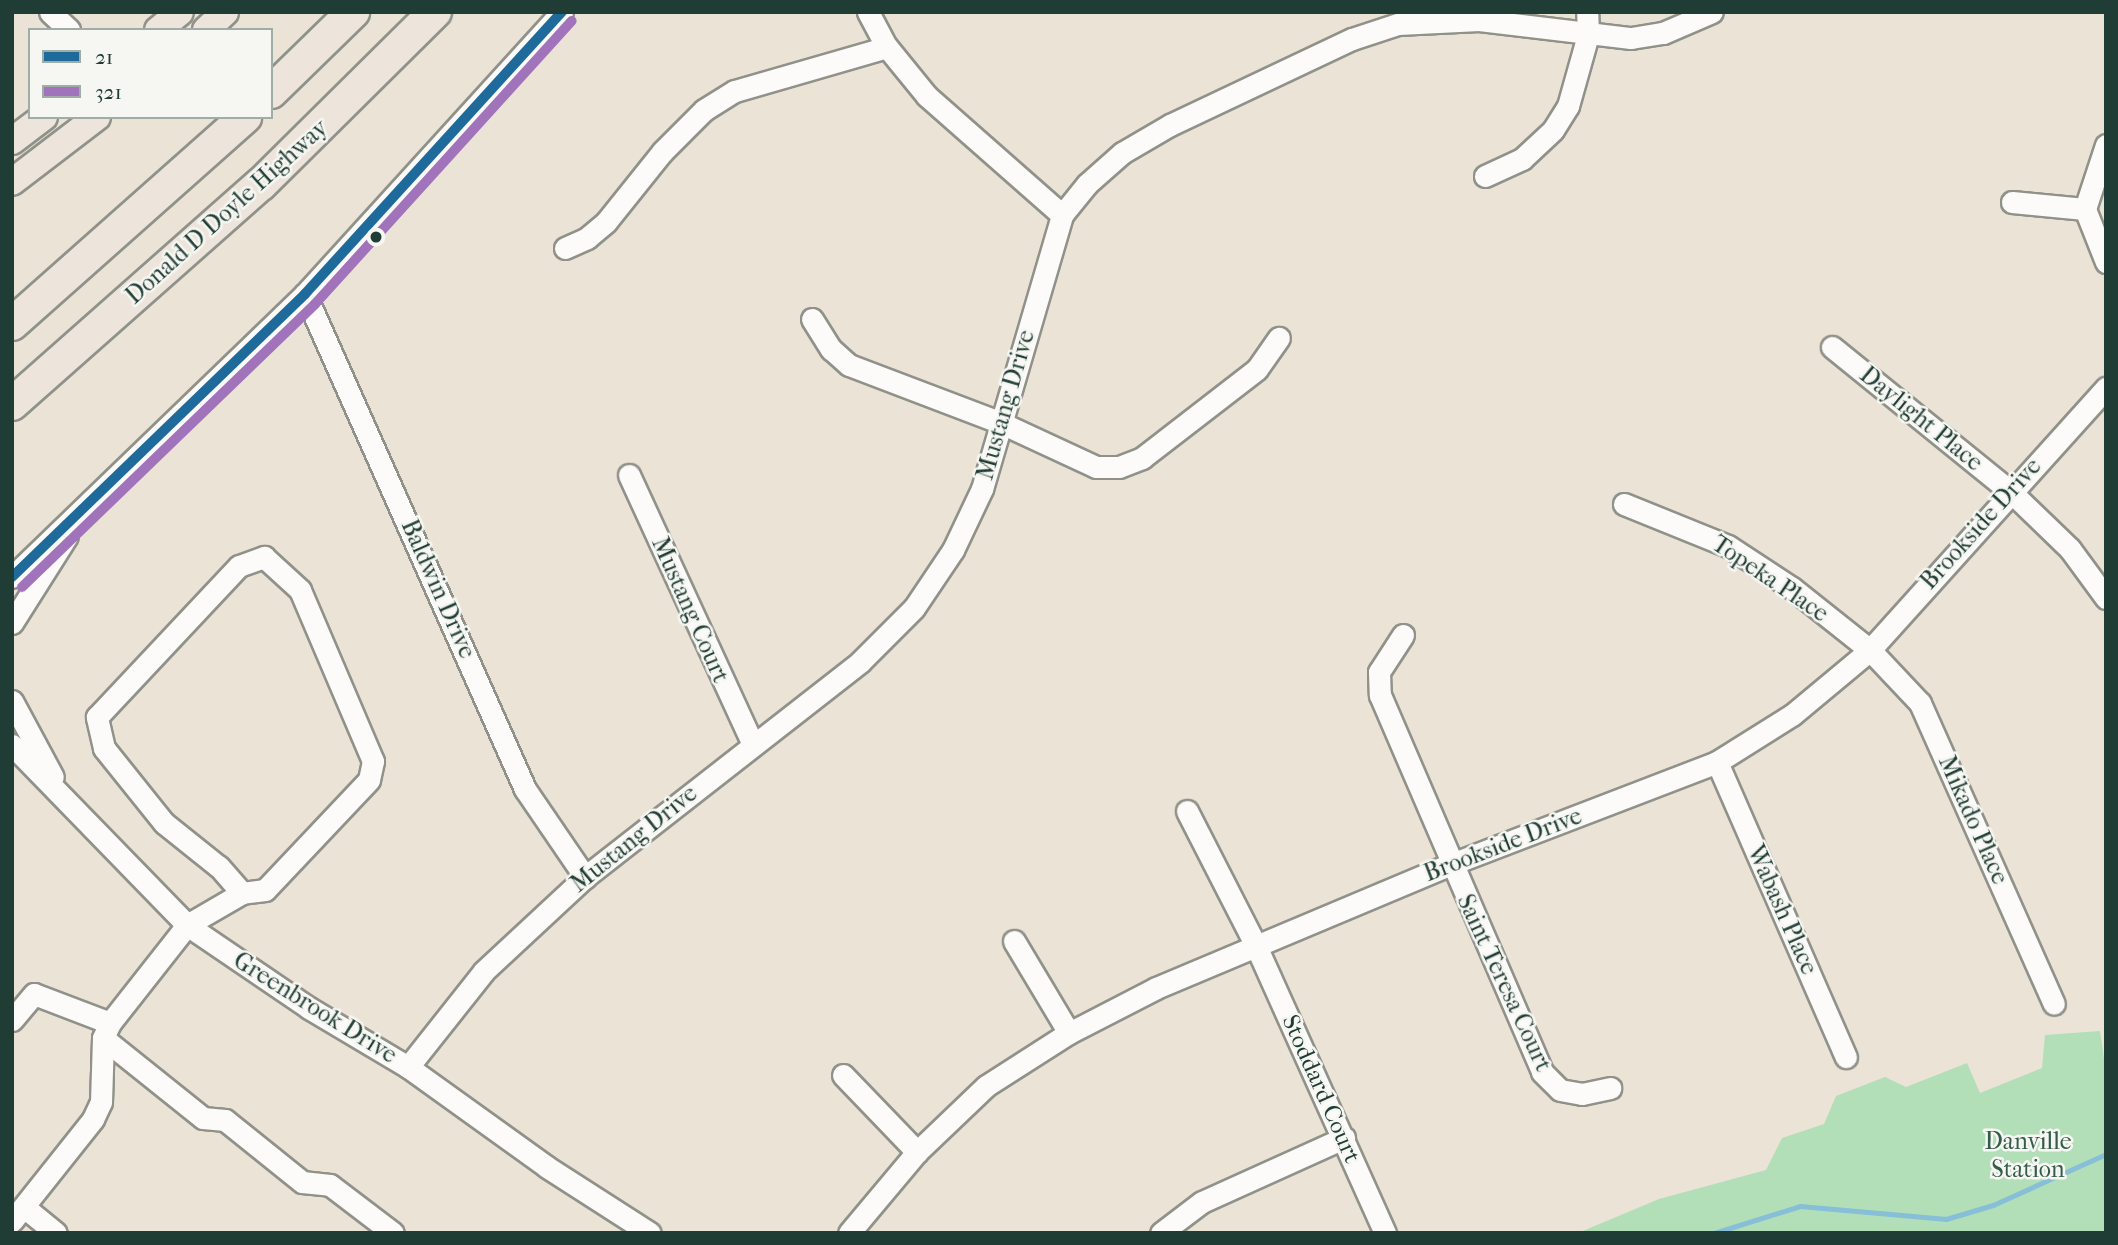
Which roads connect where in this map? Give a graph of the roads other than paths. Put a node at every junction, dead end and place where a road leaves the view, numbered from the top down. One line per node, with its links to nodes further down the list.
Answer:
1 (50, 12): 11 (street)
2 (180, 12): 12 (main road)
3 (225, 12): 13 (main road)
4 (353, 12): 16 (highway)
5 (435, 12): 35 (highway, Donald D Doyle Highway)
6 (562, 12): 29 (street)
7 (868, 12): 15 (street)
8 (1587, 12): 14 (street)
9 (1712, 12): 14 (street, Mustang Drive)
10 (1396, 18): 14 (street, Mustang Drive); 26 (street, Mustang Drive)
11 (67, 28)
12 (160, 28)
13 (208, 28)
14 (1588, 35): 22 (street)
15 (887, 47): 26 (street); 27 (street)
16 (273, 90)
17 (41, 119): 20 (main road)
18 (94, 119): 23 (main road)
19 (243, 119): 31 (highway)
20 (12, 141)
21 (2106, 145): 25 (street)
22 (1485, 176)
23 (12, 182)
24 (2012, 202): 25 (street)
25 (2085, 209): 28 (street)
26 (1062, 215): 36 (street, Mustang Drive)
27 (565, 248)
28 (2106, 262)
29 (305, 294): 40 (street); 54 (street, Baldwin Drive)
30 (812, 318): 36 (street)
31 (12, 324)
32 (1279, 338): 36 (street)
33 (1832, 347): 38 (street, Daylight Place)
34 (2106, 388): 38 (street, Brookside Drive)
35 (12, 404)
36 (999, 422): 48 (street, Mustang Drive)
37 (629, 475): 48 (street, Mustang Court)
38 (2010, 491): 42 (street, Daylight Place); 45 (street, Brookside Drive)
39 (1623, 504): 45 (street, Topeka Place)
40 (85, 508): 41 (street); 43 (street)
41 (12, 577)
42 (2106, 598)
43 (12, 623)
44 (1404, 635): 53 (street, Saint Teresa Court)
45 (1870, 650): 49 (street, Brookside Drive); 59 (street, Mikado Place)
46 (12, 701): 51 (street)
47 (12, 745): 51 (street, Greenbrook Drive)
48 (753, 745): 54 (street, Mustang Drive)
49 (1717, 762): 53 (street, Brookside Drive); 63 (street, Wabash Place)
50 (12, 764): 51 (street)
51 (66, 800): 56 (street, Greenbrook Drive)
52 (1187, 811): 58 (street, Stoddard Court)
53 (1449, 865): 58 (street, Brookside Drive); 66 (street, Saint Teresa Court)
54 (585, 877): 64 (street, Mustang Drive)
55 (242, 893): 55 (street); 56 (street)
56 (187, 925): 61 (street); 64 (street, Greenbrook Drive)
57 (1014, 941): 62 (street)
58 (1256, 946): 62 (street, Brookside Drive); 67 (street, Stoddard Court)
59 (2054, 1004)
60 (12, 1020): 61 (street)
61 (106, 1030): 69 (street); 71 (street)
62 (1069, 1033): 68 (street, Brookside Drive)
63 (1846, 1057)
64 (408, 1067): 72 (street, Greenbrook Drive)
65 (843, 1075): 68 (street)
66 (1610, 1088)
67 (1344, 1138): 74 (street); 75 (street, Stoddard Court)
68 (917, 1152): 73 (street, Brookside Drive)
69 (18, 1214): 70 (street)
70 (56, 1233)
71 (393, 1233)
72 (650, 1233)
73 (849, 1233)
74 (1161, 1233)
75 (1385, 1233)

